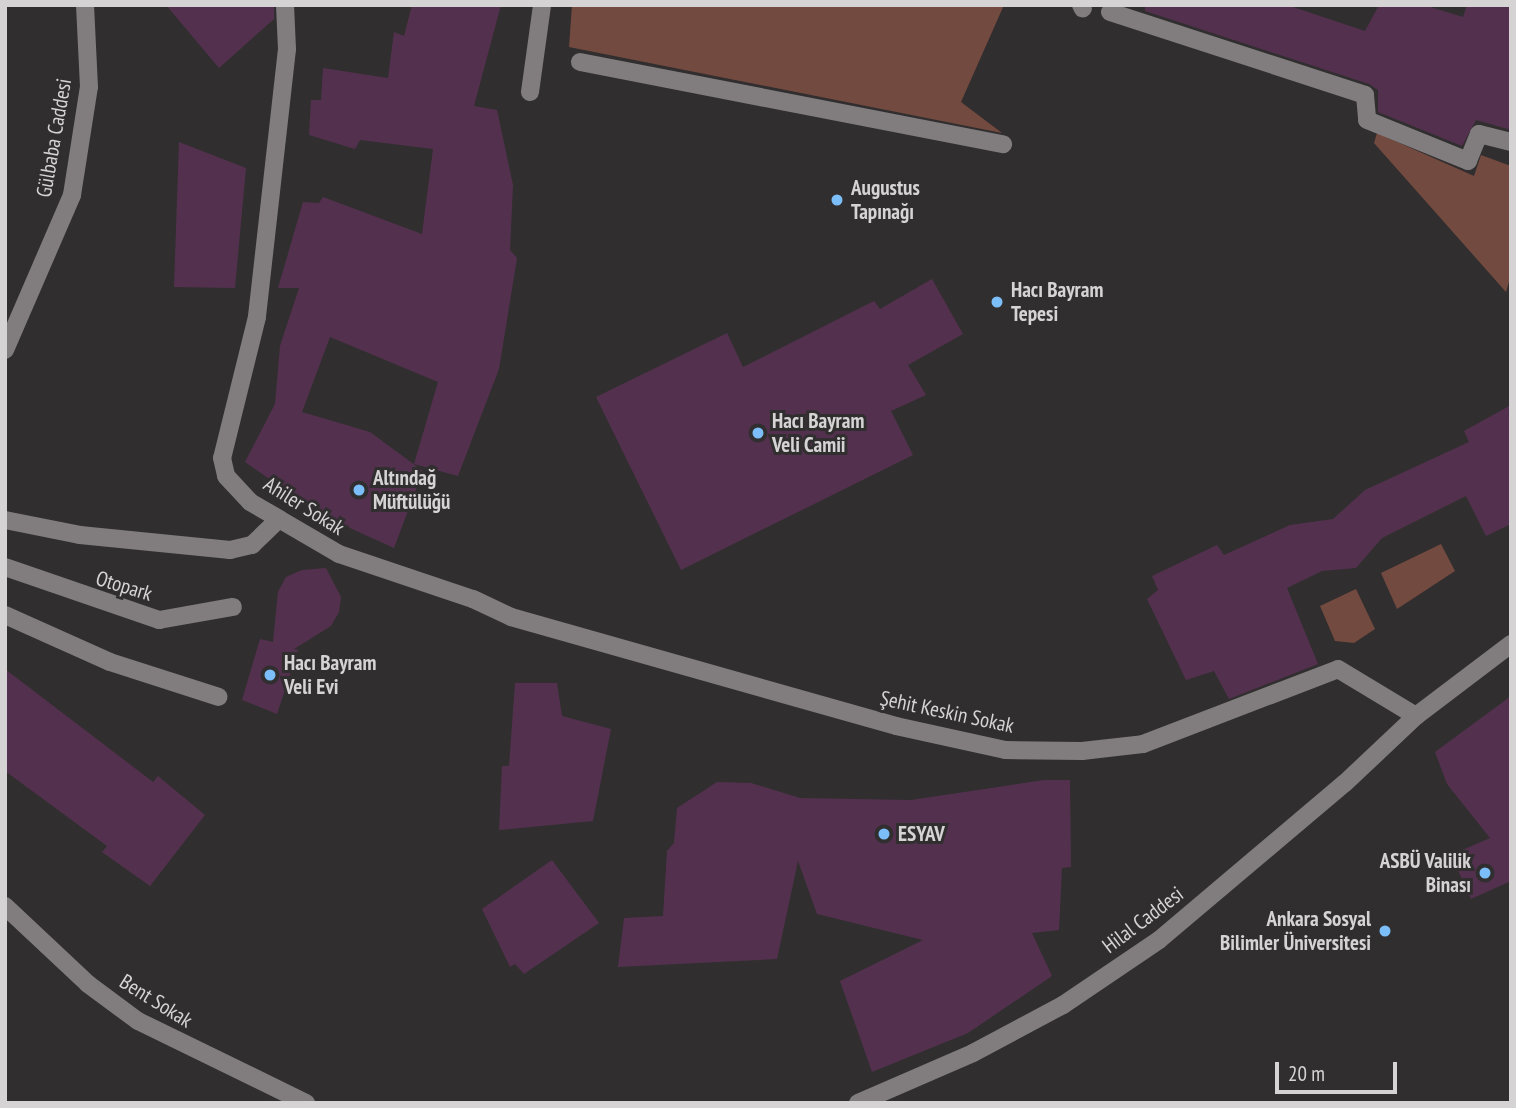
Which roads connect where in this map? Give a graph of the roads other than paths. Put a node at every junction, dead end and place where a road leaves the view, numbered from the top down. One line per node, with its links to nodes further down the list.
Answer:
1 (85, 5): 9 (street, Gülbaba Caddesi)
2 (285, 5): 10 (street, Ahiler Sokak)
3 (542, 5): 6 (street)
4 (1110, 12): 7 (street)
5 (580, 62): 8 (street)
6 (530, 92)
7 (1511, 142)
8 (1003, 144)
9 (5, 350)
10 (279, 519): 11 (street); 16 (street, Ahiler Sokak)
11 (5, 520)
12 (5, 567): 13 (street, Otopark)
13 (233, 607)
14 (5, 615): 17 (street)
15 (1511, 644): 18 (street, Hilal Caddesi)
16 (658, 659): 18 (street, Şehit Keskin Sokak)
17 (219, 697)
18 (1416, 716): 21 (street, Hilal Caddesi)
19 (5, 906): 20 (street, Bent Sokak)
20 (306, 1103)
21 (858, 1103)

